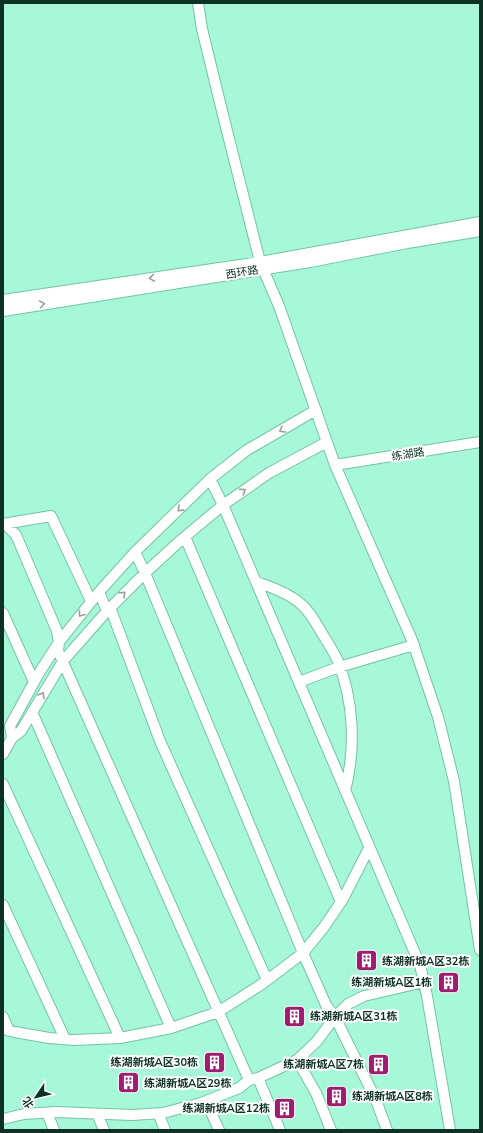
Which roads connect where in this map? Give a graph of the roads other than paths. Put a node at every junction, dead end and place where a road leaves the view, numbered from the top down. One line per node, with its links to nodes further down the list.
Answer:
1 (198, 3): 4 (street)
2 (480, 222): 4 (street, 西环路)
3 (480, 230): 4 (main road, 西环路)
4 (261, 265): 5 (street, 西环路, one-way to 5); 6 (main road, 西环路, one-way to 4); 7 (street)
5 (3, 300)
6 (3, 310)
7 (316, 410): 8 (street); 11 (street, one-way to 11)
8 (327, 442): 10 (street); 12 (street, one-way to 8)
9 (480, 442): 10 (street, 练湖路)
10 (335, 465): 23 (street)
11 (210, 479): 12 (street); 15 (street, one-way to 15)
12 (223, 504): 14 (street); 17 (street)
13 (3, 524): 19 (street); 22 (street)
14 (186, 537): 16 (street); 34 (street)
15 (135, 552): 16 (street); 18 (street)
16 (145, 573): 20 (street, one-way to 16); 37 (street)
17 (256, 582): 25 (street); 27 (street)
18 (99, 592): 19 (street); 20 (street)
19 (91, 601): 22 (street, one-way to 22)
20 (108, 609): 24 (street); 38 (street)
21 (3, 613): 26 (street)
22 (59, 642): 24 (street); 26 (street)
23 (414, 645): 25 (street); 36 (street)
24 (63, 661): 28 (street, one-way to 24); 40 (street)
25 (339, 667): 27 (street); 32 (street)
26 (34, 682): 29 (street)
27 (299, 682): 32 (street)
28 (32, 712): 29 (street); 43 (street)
29 (12, 738): 30 (street)
30 (3, 754)
31 (3, 784): 45 (street)
32 (345, 791): 33 (street)
33 (369, 848): 34 (street); 39 (street)
34 (341, 902): 37 (street)
35 (3, 905): 46 (street)
36 (480, 950)
37 (302, 953): 38 (street); 42 (street)
38 (267, 980): 40 (street)
39 (424, 982): 42 (street); 61 (street)
40 (218, 1012): 43 (street); 48 (street)
41 (3, 1017): 44 (street)
42 (335, 1017): 47 (street); 60 (street)
43 (170, 1028): 45 (street)
44 (6, 1030): 46 (street)
45 (120, 1038): 46 (street)
46 (65, 1039)
47 (297, 1060): 48 (street); 59 (street)
48 (254, 1079): 49 (street); 58 (street)
49 (206, 1101): 51 (street); 57 (street)
50 (47, 1113): 52 (street); 53 (street); 54 (street)
51 (158, 1113): 52 (street); 56 (street)
52 (97, 1114): 55 (street)
53 (3, 1119)
54 (54, 1130)
55 (104, 1130)
56 (166, 1130)
57 (218, 1130)
58 (280, 1130)
59 (331, 1130)
60 (387, 1130)
61 (450, 1130)

